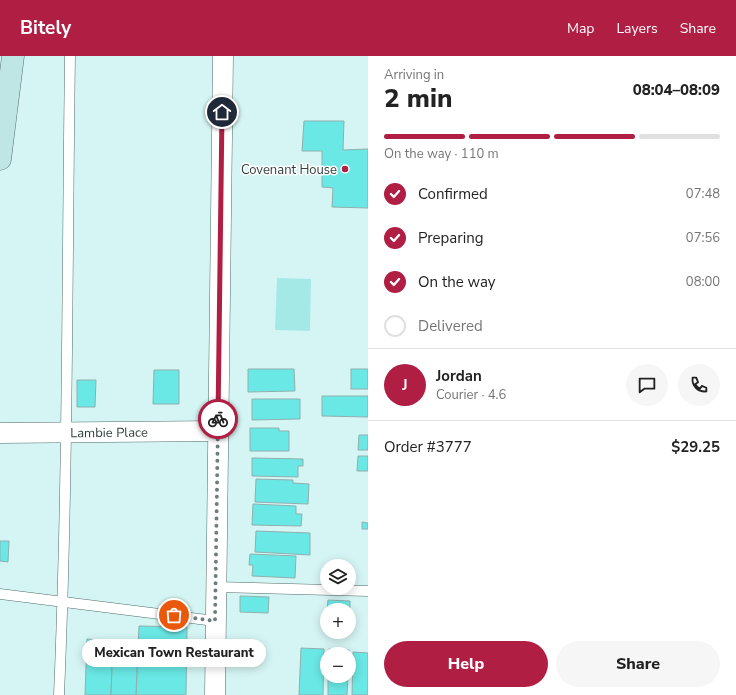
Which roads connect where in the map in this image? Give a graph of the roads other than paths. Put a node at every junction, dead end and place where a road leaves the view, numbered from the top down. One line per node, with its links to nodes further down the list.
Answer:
1 (13, 56): 4 (street)
2 (70, 56): 6 (lane)
3 (223, 56): 5 (street)
4 (0, 159)
5 (218, 431): 6 (street, Lambie Place); 8 (street)
6 (66, 432): 7 (street, Lambie Place); 11 (lane)
7 (0, 433)
8 (216, 587): 9 (lane); 12 (street)
9 (368, 591)
10 (0, 594): 11 (lane)
11 (63, 601): 12 (lane); 13 (lane)
12 (215, 621): 14 (street)
13 (59, 695)
14 (215, 695)

